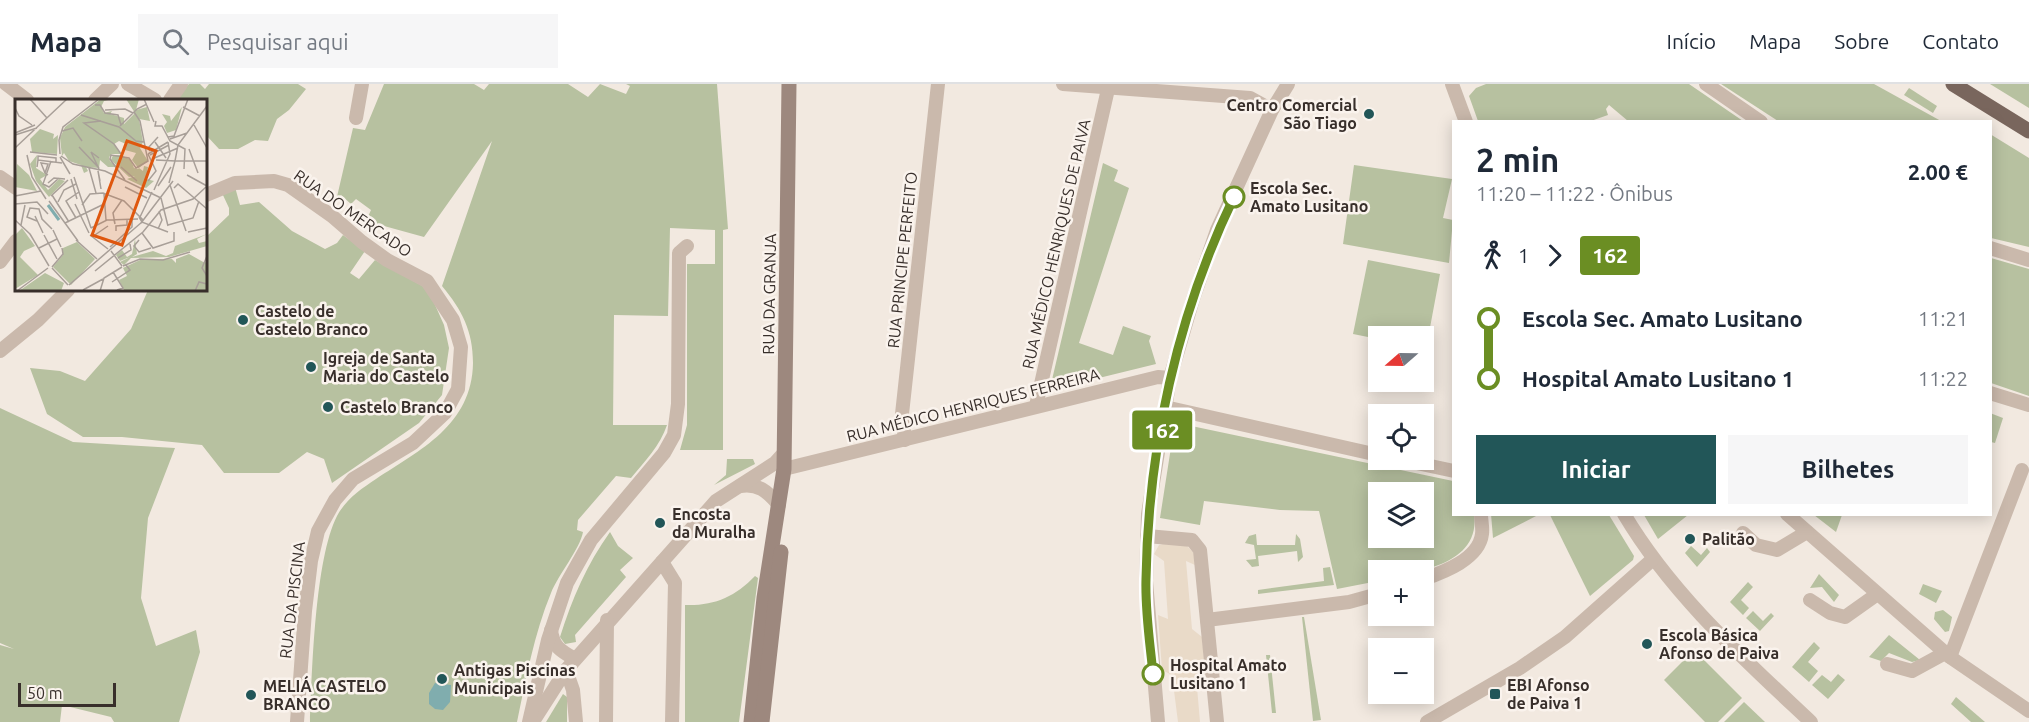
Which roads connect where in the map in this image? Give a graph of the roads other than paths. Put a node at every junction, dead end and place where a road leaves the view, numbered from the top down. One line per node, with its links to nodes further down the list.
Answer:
1 (6, 84): 15 (street)
2 (112, 84): 16 (street)
3 (128, 84): 17 (street)
4 (181, 84): 18 (street)
5 (363, 84): 20 (street)
6 (789, 84): 41 (main road, RUA DA GRANJA)
7 (938, 84): 40 (street, RUA PRINCIPE PERFEITO)
8 (1063, 84): 13 (street)
9 (1288, 84): 19 (street)
10 (1706, 84): 22 (street)
11 (1953, 84): 23 (main road)
12 (1458, 86): 21 (street)
13 (1108, 88): 14 (street); 38 (street, RUA MÉDICO HENRIQUES DE PAIVA)
14 (1170, 88): 19 (street)
15 (26, 99)
16 (96, 99)
17 (153, 99)
18 (171, 99)
19 (1272, 110): 35 (street)
20 (356, 118)
21 (1466, 120)
22 (1758, 120)
23 (2029, 131)
24 (0, 177): 25 (street)
25 (15, 187)
26 (207, 195): 33 (street, RUA DO MERCADO)
27 (15, 242): 31 (street)
28 (687, 246): 64 (street)
29 (1992, 249): 30 (street)
30 (2029, 260)
31 (0, 262)
32 (67, 291): 34 (street)
33 (439, 297): 70 (street, RUA DA PISCINA)
34 (0, 351)
35 (1170, 378): 38 (street, RUA MÉDICO HENRIQUES FERREIRA); 39 (street)
36 (1992, 394): 37 (street)
37 (2029, 405)
38 (1036, 406): 40 (street, RUA MÉDICO HENRIQUES FERREIRA)
39 (1165, 407): 42 (street); 55 (street)
40 (905, 440): 46 (street, RUA MÉDICO HENRIQUES FERREIRA)
41 (784, 453): 46 (main road, RUA DA GRANJA); 47 (street)
42 (1368, 453)
43 (1434, 467): 45 (street)
44 (2022, 470): 65 (street)
45 (1452, 471)
46 (783, 472): 48 (street, RUA MÉDICO HENRIQUES FERREIRA); 49 (main road, RUA DA GRANJA)
47 (738, 486): 48 (street); 57 (street)
48 (761, 487): 49 (street)
49 (779, 505): 68 (main road, RUA DA GRANJA); 77 (main road, RUA DA GRANJA)
50 (1481, 516): 58 (street)
51 (1625, 516): 56 (street)
52 (1789, 516): 53 (street)
53 (1807, 532): 54 (street); 59 (street)
54 (1743, 533)
55 (1147, 536): 63 (street); 78 (street)
56 (1653, 560): 80 (street); 81 (street)
57 (662, 562): 62 (street); 74 (street)
58 (1434, 575)
59 (1876, 595): 61 (street); 65 (street)
60 (1368, 597): 63 (street)
61 (1810, 600)
62 (607, 620): 66 (street); 73 (street)
63 (1207, 620): 79 (street)
64 (551, 630): 66 (street); 71 (street)
65 (1947, 655): 67 (street); 69 (street)
66 (570, 664): 71 (street); 72 (street)
67 (1887, 664)
68 (756, 688): 75 (main road, RUA DA GRANJA); 76 (street)
69 (2029, 711)
70 (295, 718)
71 (531, 722)
72 (576, 722)
73 (606, 722)
74 (672, 722)
75 (751, 722)
76 (756, 722)
77 (762, 722)
78 (1158, 722)
79 (1217, 722)
80 (1427, 722)
81 (1810, 722)

